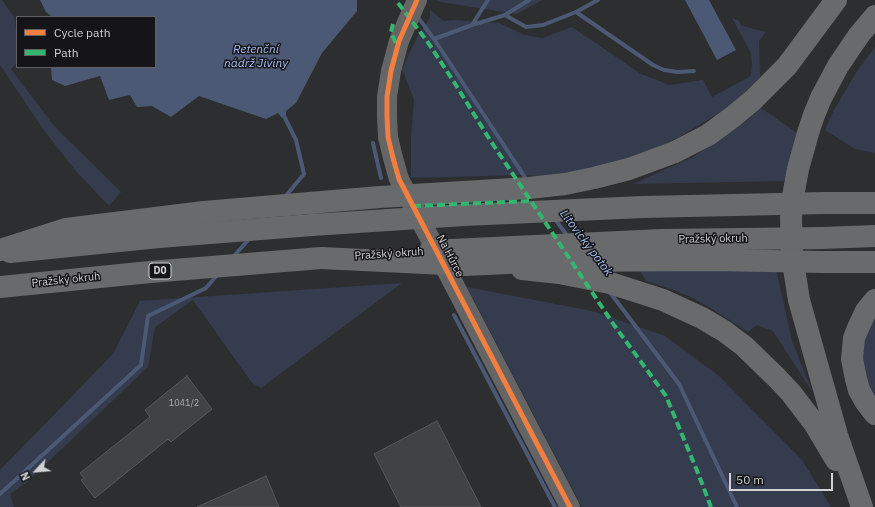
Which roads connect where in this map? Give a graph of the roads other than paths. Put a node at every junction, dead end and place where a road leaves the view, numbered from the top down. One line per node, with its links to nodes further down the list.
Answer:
1 (417, 0): 15 (main road, Na Hůrce)
2 (836, 0): 6 (highway, bridge)
3 (875, 16): 14 (highway)
4 (872, 203): 7 (highway, bridge)
5 (875, 236): 8 (highway, Pražský okruh / D0, bridge)
6 (0, 250)
7 (0, 254)
8 (321, 258): 10 (highway, bridge); 11 (highway, Pražský okruh / D0)
9 (875, 262): 10 (highway, bridge)
10 (466, 265): 14 (highway, bridge)
11 (0, 287)
12 (875, 300): 13 (highway)
13 (875, 414)
14 (861, 504)
15 (570, 507)

